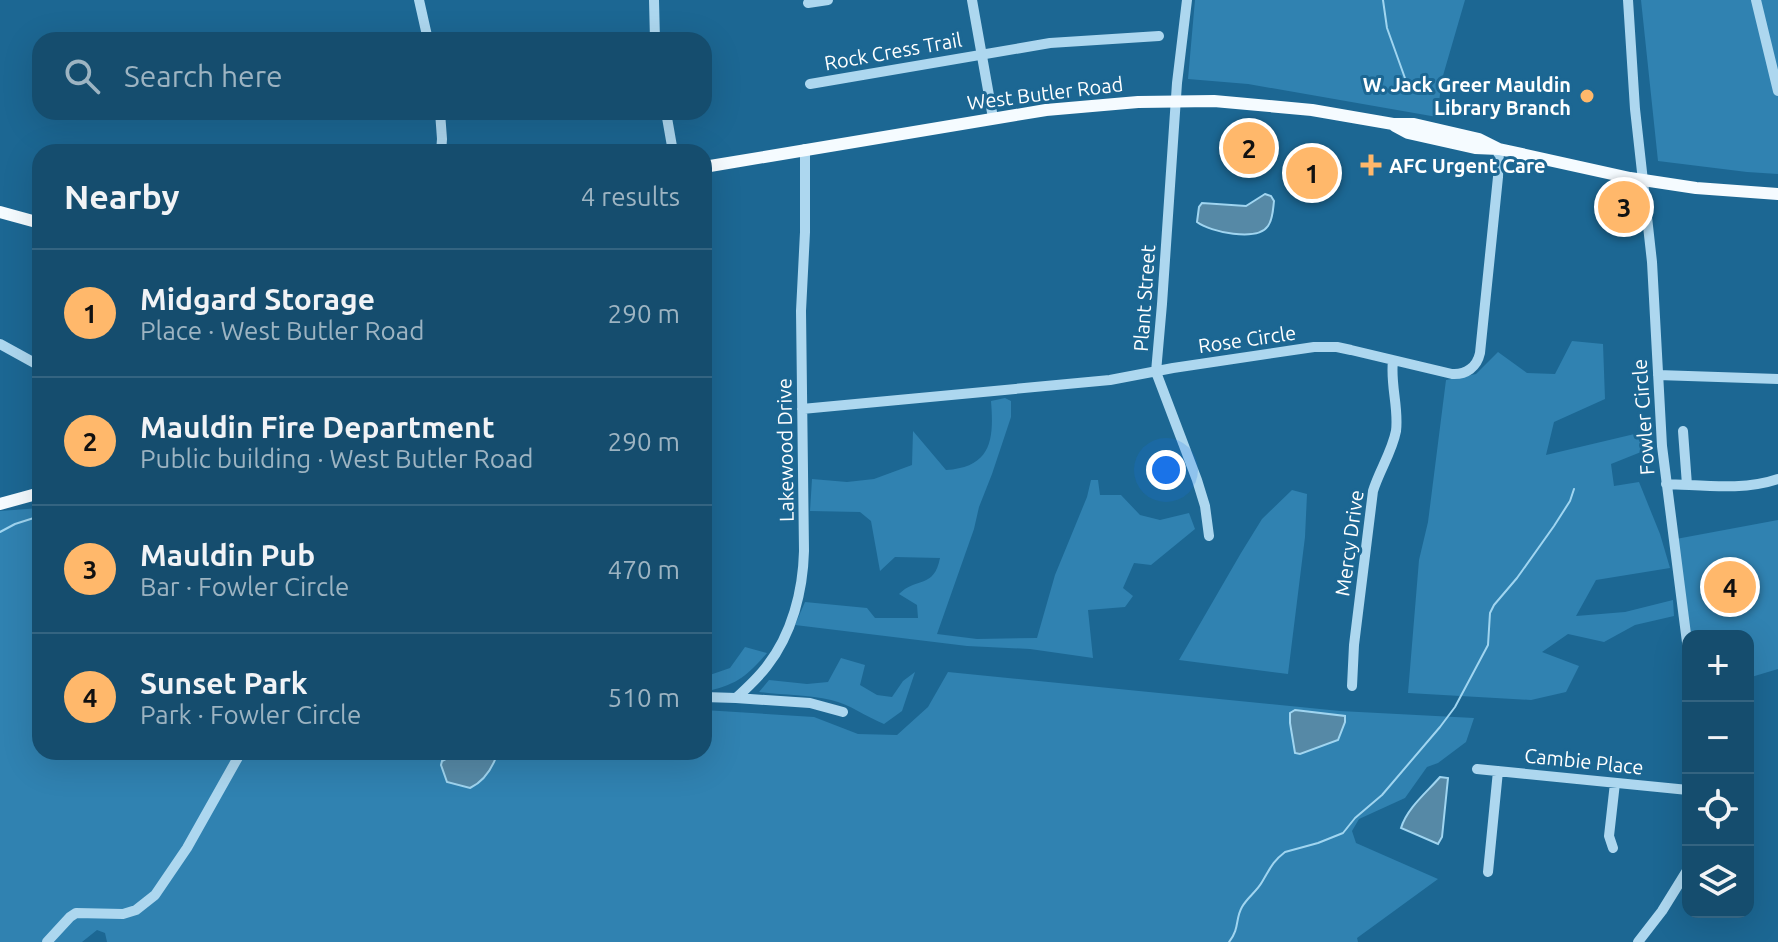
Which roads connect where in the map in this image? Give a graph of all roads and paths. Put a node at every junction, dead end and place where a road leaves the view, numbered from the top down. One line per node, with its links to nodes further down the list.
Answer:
1 (419, 0): 9 (street)
2 (654, 0): 10 (street)
3 (828, 0): 8 (street)
4 (972, 0): 12 (street)
5 (1187, 0): 15 (street, Plant Street)
6 (1628, 0): 24 (street, Fowler Circle)
7 (1756, 0): 14 (street)
8 (808, 3)
9 (426, 32)
10 (655, 32)
11 (1159, 36): 12 (street, Rock Cress Trail)
12 (982, 54): 13 (street, Rock Cress Trail); 16 (street)
13 (810, 84)
14 (1778, 91)
15 (1175, 102): 16 (main road, West Butler Road); 22 (main road, West Butler Road); 31 (street, Plant Street)
16 (993, 118): 21 (main road, West Butler Road)
17 (441, 120): 19 (street)
18 (667, 120): 20 (street)
19 (441, 144)
20 (672, 144)
21 (805, 149): 23 (main road, West Butler Road); 34 (street, Lakewood Drive)
22 (1499, 149): 24 (main road, West Butler Road); 29 (street, Rose Circle)
23 (712, 166)
24 (1644, 180): 25 (main road, West Butler Road); 32 (street, Fowler Circle)
25 (1778, 194)
26 (0, 212): 27 (main road)
27 (32, 221)
28 (0, 344): 30 (street)
29 (1393, 361): 31 (street, Rose Circle); 43 (street, Mercy Drive)
30 (32, 362)
31 (1156, 372): 34 (street, Rose Circle); 41 (street, Plant Street)
32 (1658, 375): 33 (street); 37 (street, Fowler Circle)
33 (1778, 379)
34 (802, 409): 45 (street, Lakewood Drive)
35 (1683, 431): 38 (street)
36 (1778, 479): 38 (street)
37 (1666, 484): 38 (street); 42 (street, Fowler Circle)
38 (1687, 485)
39 (32, 495): 40 (main road)
40 (0, 504)
41 (1209, 536)
42 (1685, 630)
43 (1352, 686)
44 (712, 697): 45 (street)
45 (736, 698): 46 (street)
46 (843, 712)
47 (236, 760): 55 (street)
48 (1477, 769): 49 (street, Cambie Place)
49 (1498, 771): 50 (street, Cambie Place); 53 (street)
50 (1615, 783): 51 (street, Cambie Place); 52 (street)
51 (1682, 789)
52 (1613, 848)
53 (1488, 872)
54 (1682, 879): 56 (street)
55 (47, 942)
56 (1638, 942)

